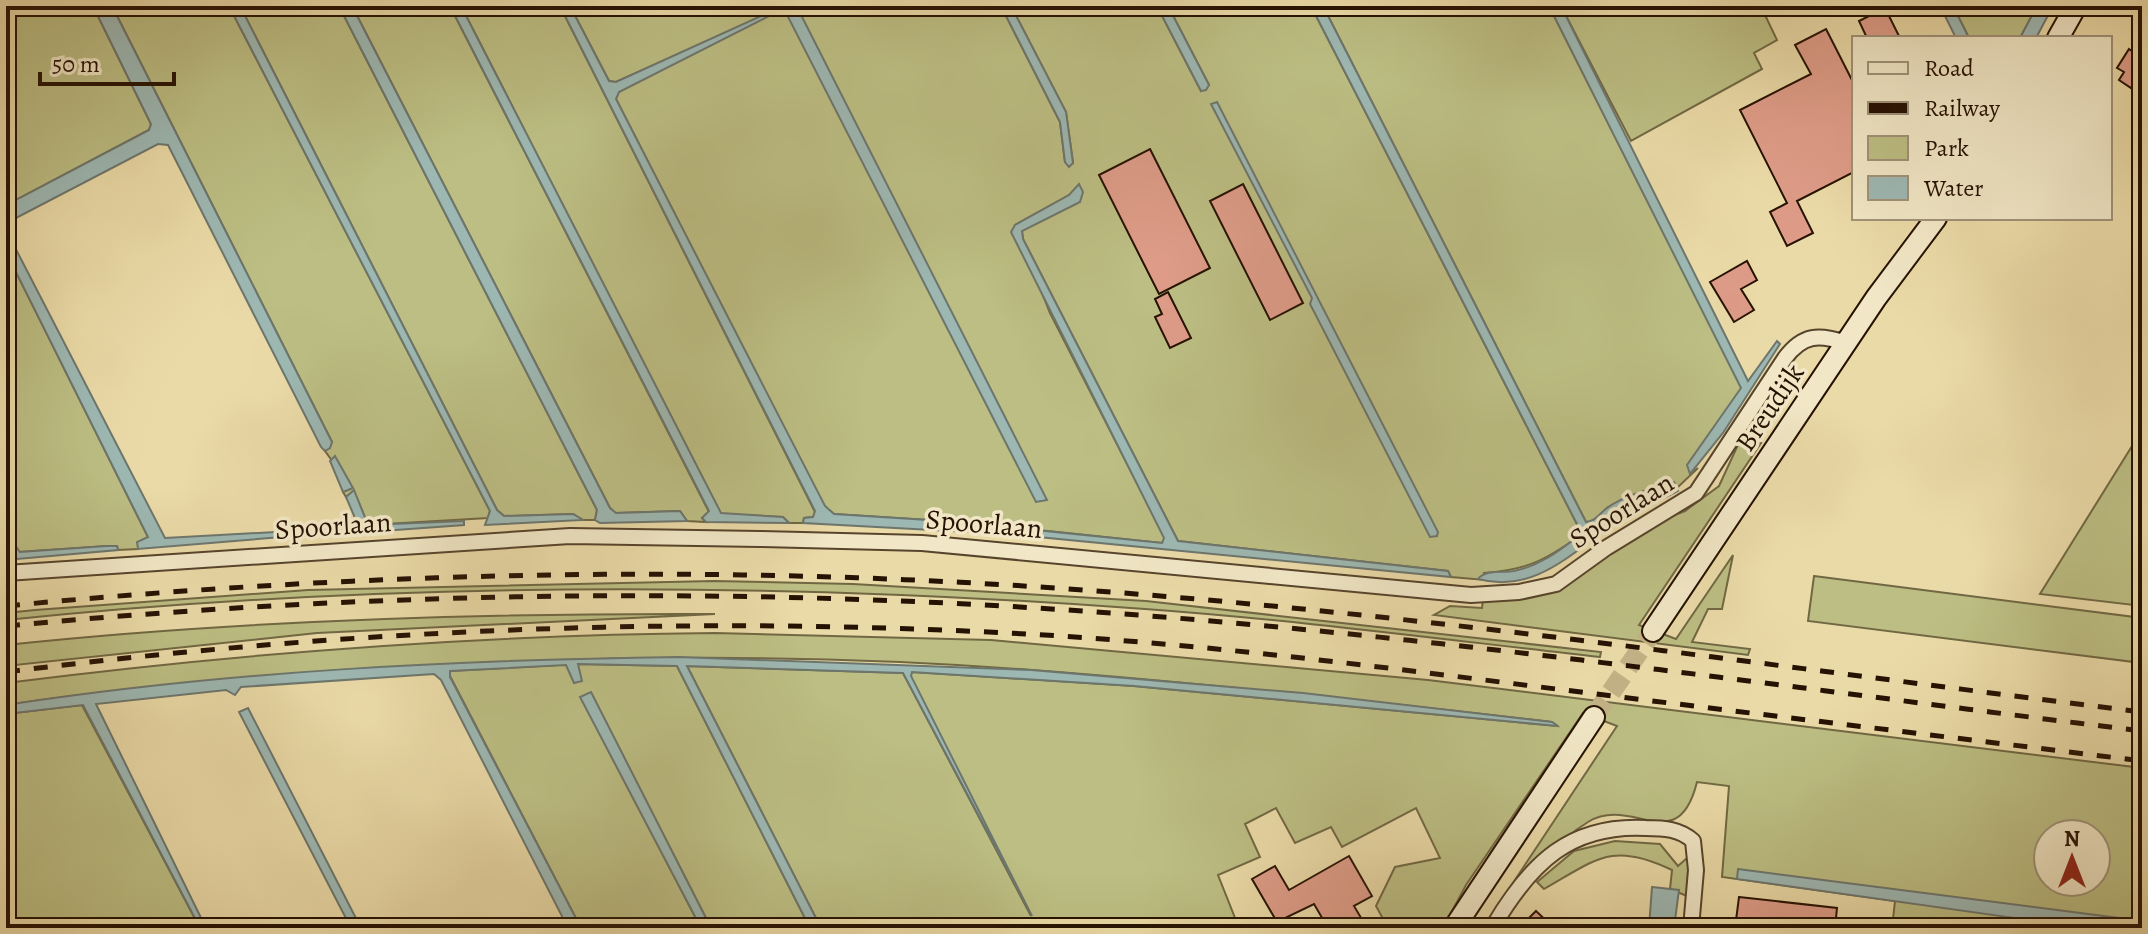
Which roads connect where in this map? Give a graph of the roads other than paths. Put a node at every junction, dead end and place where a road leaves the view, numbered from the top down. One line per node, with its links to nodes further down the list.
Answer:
1 (2076, 6): 2 (street)
2 (2059, 36)
3 (1935, 220): 4 (street, Breudijk)
4 (1846, 343): 5 (street, Spoorlaan); 6 (street, Breudijk)
5 (6, 573)
6 (1653, 631)
7 (1594, 717): 9 (street)
8 (1494, 925): 10 (street)
9 (1454, 928)
10 (1691, 928)

